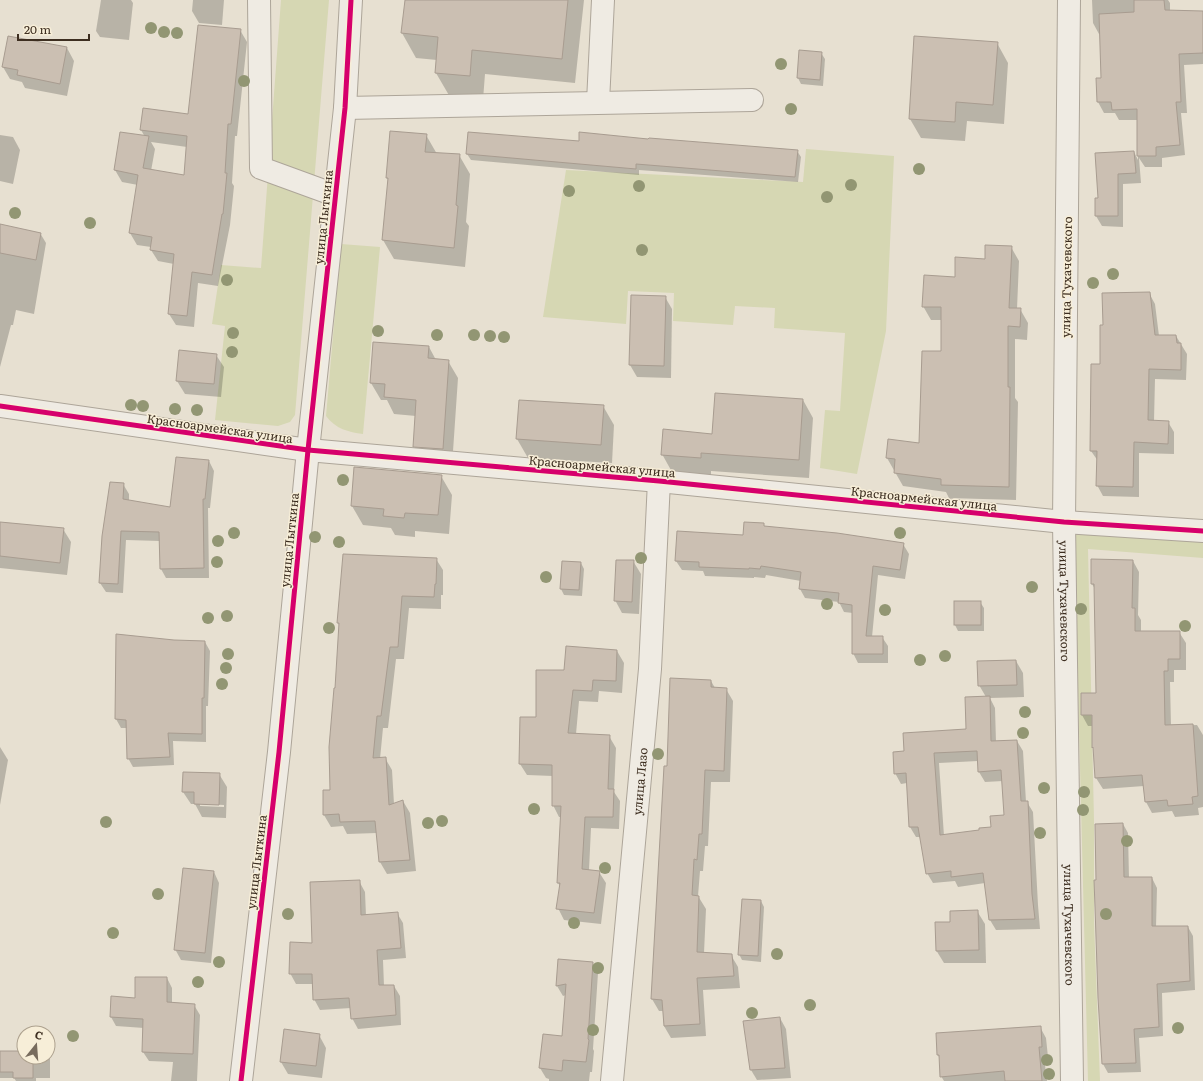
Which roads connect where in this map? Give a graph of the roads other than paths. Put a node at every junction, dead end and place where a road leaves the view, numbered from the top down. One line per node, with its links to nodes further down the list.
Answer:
1 (259, 0): 9 (street)
2 (351, 0): 8 (street, улица Лыткина)
3 (603, 0): 7 (street)
4 (1059, 0): 5 (street)
5 (1069, 0): 13 (street, улица Тухачевского)
6 (752, 100): 7 (street)
7 (598, 102): 8 (street)
8 (345, 108): 9 (street, улица Лыткина)
9 (335, 195): 11 (street, улица Лыткина)
10 (0, 406): 11 (street, Красноармейская улица)
11 (308, 450): 12 (street, Красноармейская улица); 15 (street, улица Лыткина)
12 (659, 481): 13 (street, Красноармейская улица); 16 (street, улица Лазо)
13 (1064, 522): 14 (street, Красноармейская улица); 17 (street, улица Тухачевского)
14 (1203, 531)
15 (241, 1081)
16 (612, 1081)
17 (1072, 1081)

